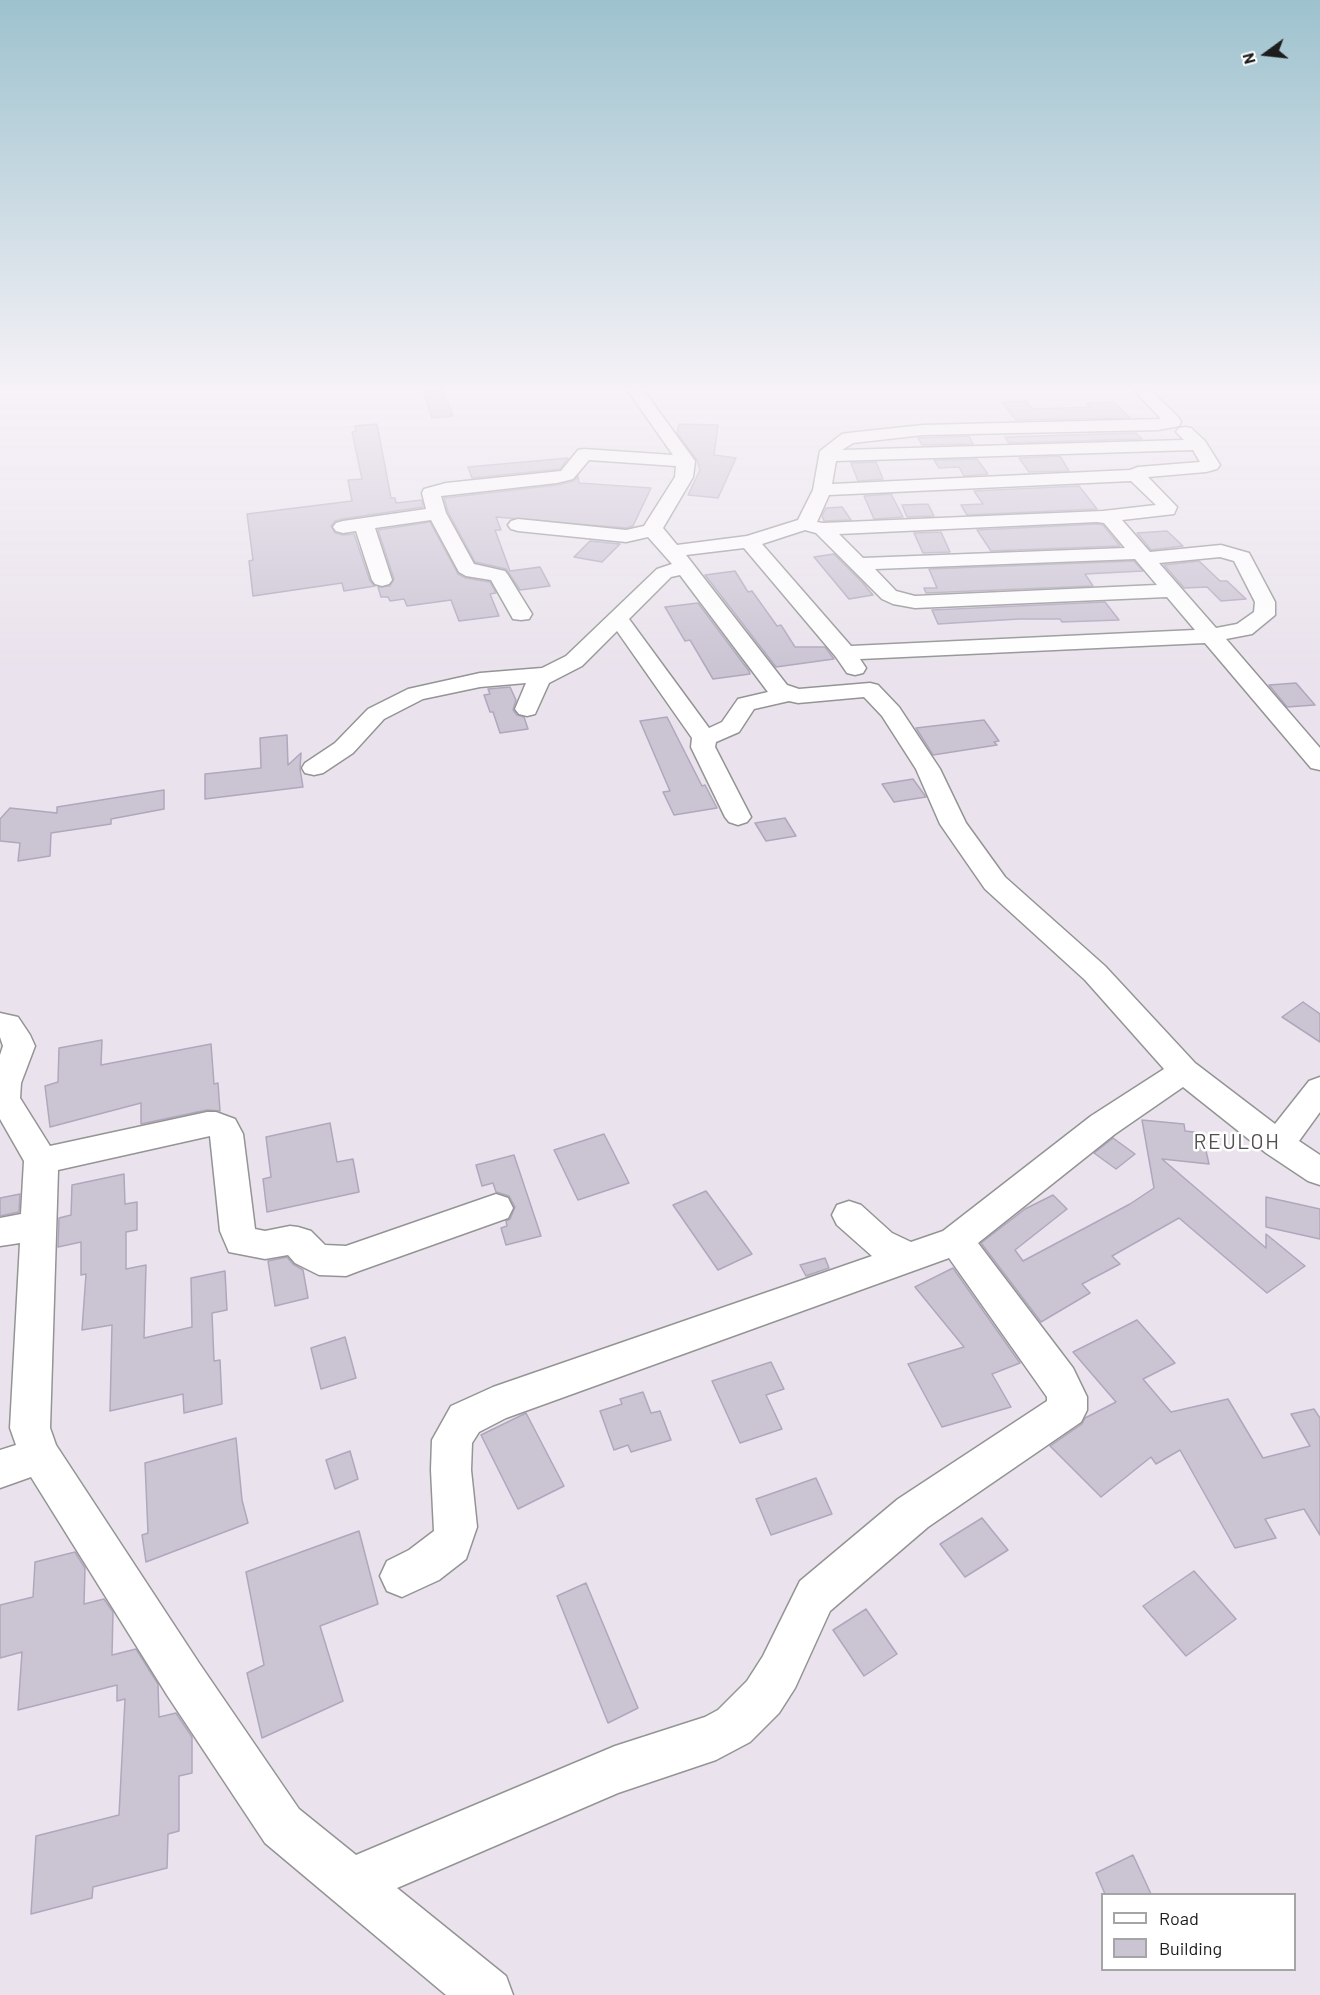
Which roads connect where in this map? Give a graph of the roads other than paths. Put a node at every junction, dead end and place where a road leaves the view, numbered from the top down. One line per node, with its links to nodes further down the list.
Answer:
1 (500, 484): 7 (street)
2 (680, 484): 14 (street)
3 (823, 484): 6 (street)
4 (946, 484): 6 (street)
5 (1145, 484): 8 (street)
6 (822, 490): 11 (street)
7 (437, 513): 9 (street); 20 (street)
8 (1106, 516): 11 (street); 15 (street)
9 (364, 525): 12 (street); 17 (street)
10 (519, 525): 14 (street)
11 (814, 526): 13 (street); 16 (street)
12 (343, 527)
13 (749, 542): 14 (street); 24 (street)
14 (666, 545): 21 (street); 27 (street)
15 (1143, 555): 16 (street); 18 (street); 23 (street)
16 (859, 564): 19 (street)
17 (382, 580)
18 (1171, 591): 19 (street); 23 (street)
19 (900, 600): 22 (street)
20 (521, 614)
21 (618, 618): 25 (street); 29 (street)
22 (930, 634): 23 (street); 24 (street)
23 (1211, 636): 30 (street)
24 (845, 652): 26 (street)
25 (545, 675): 28 (street); 31 (street)
26 (870, 690): 27 (street); 34 (street)
27 (788, 694): 29 (street)
28 (527, 709)
29 (704, 738): 32 (street)
30 (1320, 763)
31 (314, 768)
32 (738, 817)
33 (0, 1024): 37 (street)
34 (1184, 1071): 36 (street); 42 (street)
35 (1320, 1089): 36 (street)
36 (1278, 1144): 38 (street)
37 (41, 1161): 39 (street); 41 (street)
38 (1320, 1172)
39 (496, 1208)
40 (849, 1215): 43 (street)
41 (19, 1229): 44 (street)
42 (956, 1242): 43 (street); 47 (street)
43 (909, 1258): 46 (street)
44 (40, 1455): 45 (street); 47 (street)
45 (0, 1469)
46 (402, 1576)
47 (351, 1882): 48 (street)
48 (487, 1995)

